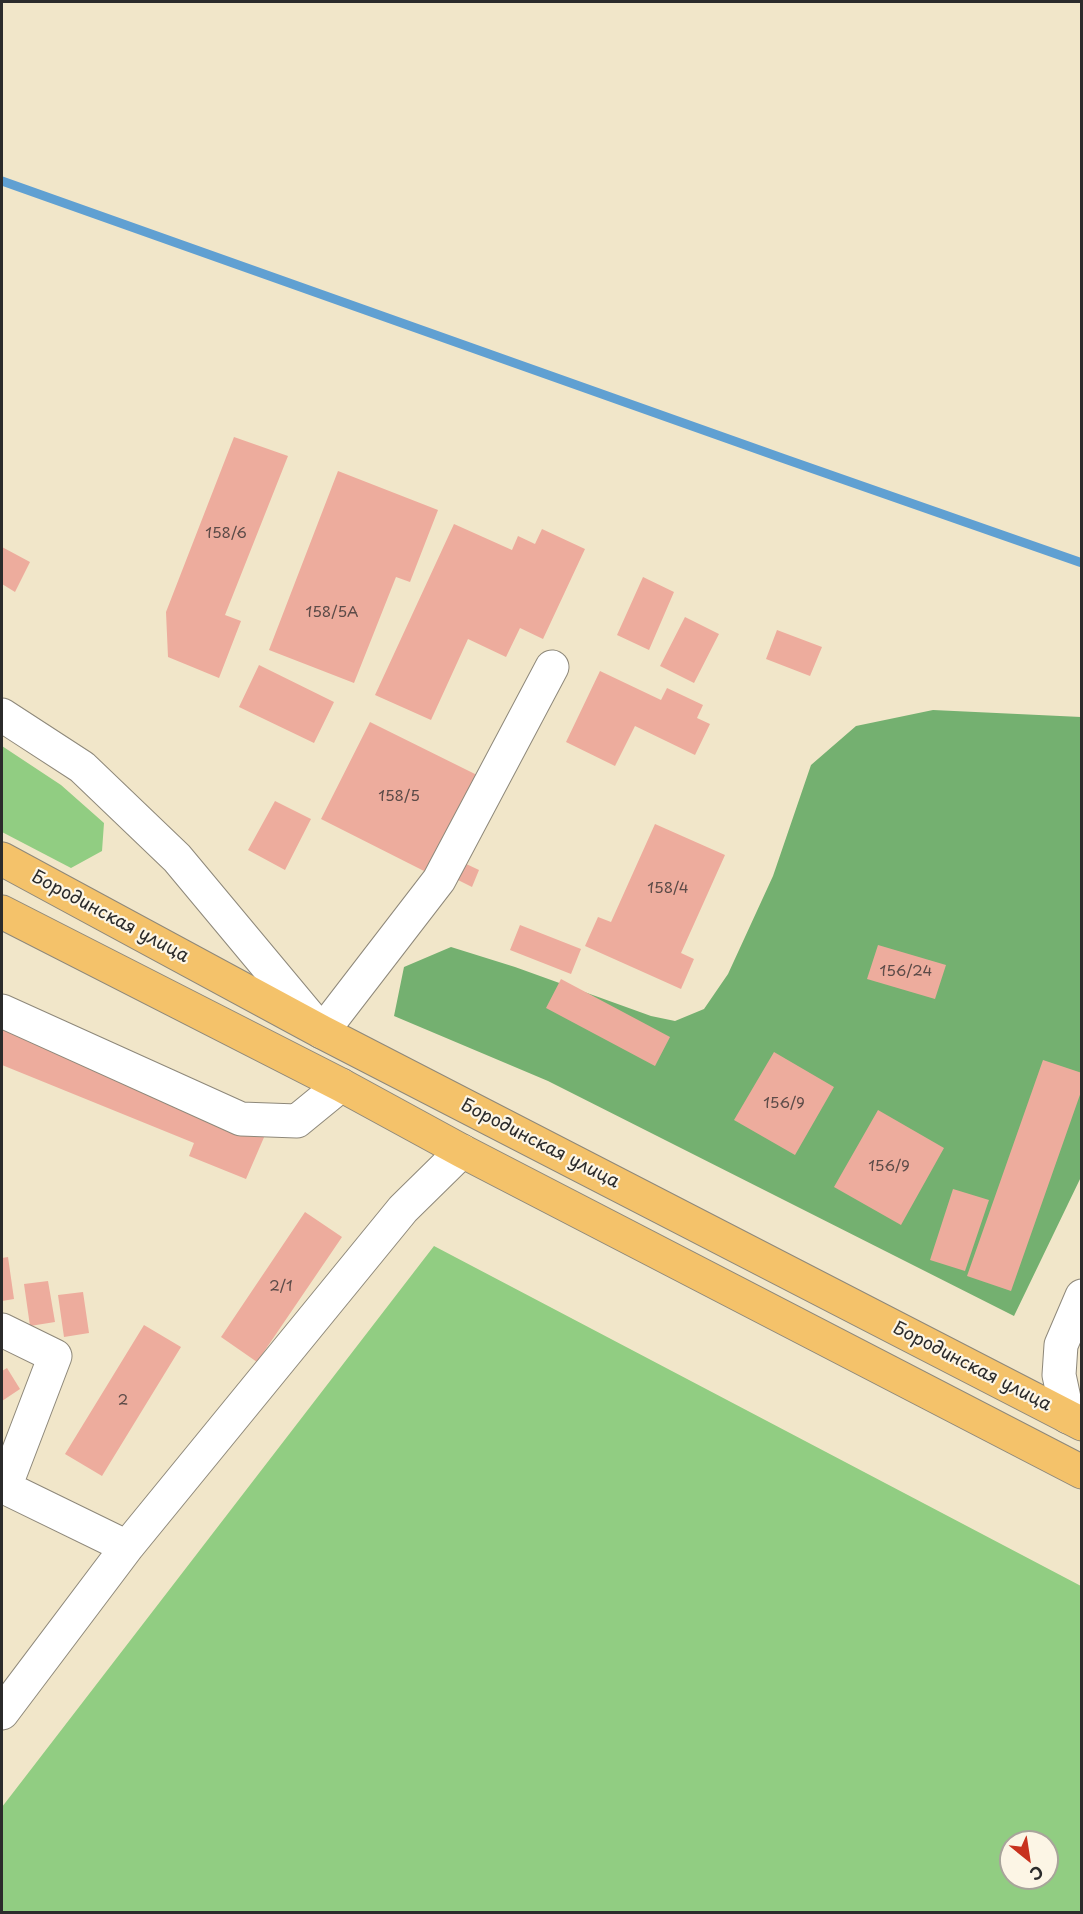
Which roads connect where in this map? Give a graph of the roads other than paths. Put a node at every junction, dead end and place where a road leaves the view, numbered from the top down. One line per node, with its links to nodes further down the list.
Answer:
1 (552, 667): 6 (street)
2 (2, 715): 6 (street)
3 (2, 859): 6 (main road, Бородинская улица)
4 (2, 912): 7 (main road)
5 (2, 1011): 7 (street)
6 (321, 1032): 11 (main road, Бородинская улица)
7 (341, 1085): 8 (main road)
8 (462, 1151): 12 (main road); 14 (street)
9 (1082, 1296): 11 (street)
10 (2, 1330): 13 (street)
11 (1075, 1420)
12 (1082, 1472)
13 (3, 1487): 14 (street)
14 (127, 1547): 15 (street)
15 (2, 1713)

